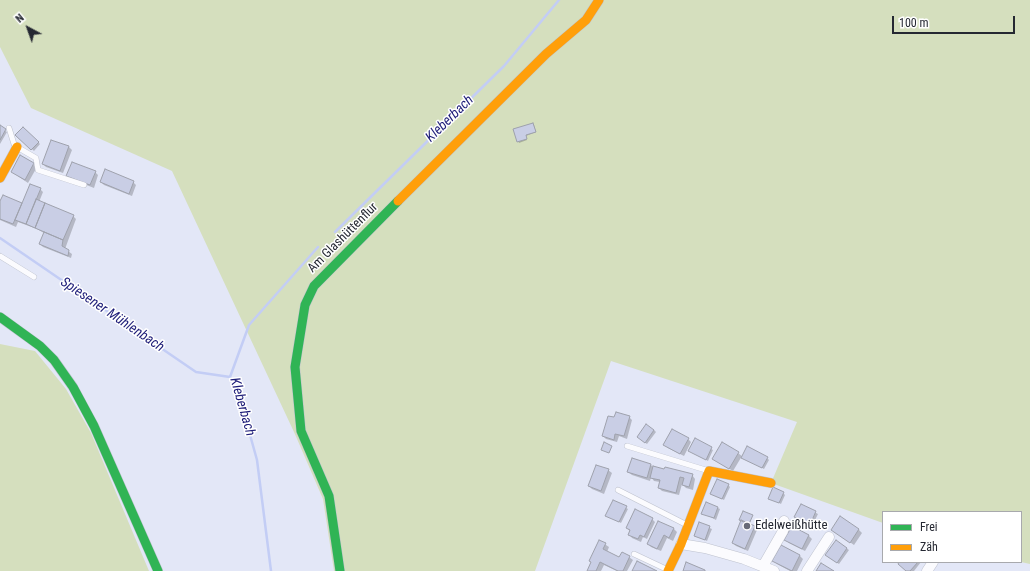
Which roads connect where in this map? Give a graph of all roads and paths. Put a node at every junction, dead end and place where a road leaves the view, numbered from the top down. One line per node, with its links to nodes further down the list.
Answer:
1 (599, 0): 20 (street, Am Glashüttenflur)
2 (9, 128): 3 (lane)
3 (17, 148): 4 (street); 5 (lane)
4 (0, 178)
5 (84, 186)
6 (0, 256): 7 (lane)
7 (34, 276)
8 (0, 317): 19 (street)
9 (627, 446): 10 (lane)
10 (709, 471): 11 (street); 14 (street)
11 (771, 483)
12 (618, 490): 14 (lane)
13 (784, 521): 18 (street)
14 (688, 526): 16 (street)
15 (829, 537): 23 (street)
16 (681, 544): 18 (street); 21 (street)
17 (634, 554): 21 (lane)
18 (763, 566): 22 (street)
19 (158, 571)
20 (340, 571)
21 (669, 571)
22 (774, 571)
23 (808, 571)

